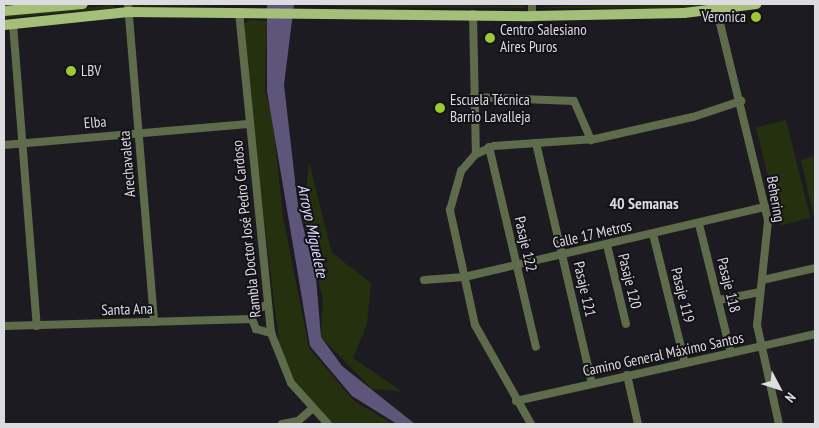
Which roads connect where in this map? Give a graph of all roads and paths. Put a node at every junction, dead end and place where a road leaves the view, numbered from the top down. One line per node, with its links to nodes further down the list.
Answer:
1 (84, 4): 4 (main road)
2 (532, 4): 9 (street)
3 (756, 4): 6 (main road)
4 (7, 8)
5 (128, 8): 7 (main road); 10 (main road); 15 (street, Arechavaleta)
6 (717, 11): 9 (main road); 12 (street, Behering)
7 (239, 12): 8 (main road); 13 (street, Rambla Doctor José Pedro Cardoso)
8 (474, 14): 9 (main road); 11 (street)
9 (532, 16)
10 (8, 24): 18 (street)
11 (473, 98): 14 (street); 22 (street)
12 (741, 101): 16 (street); 23 (street, Behering)
13 (248, 124): 15 (street, Elba); 35 (street, Rambla Doctor José Pedro Cardoso)
14 (583, 128): 16 (street); 17 (street)
15 (138, 132): 18 (street, Elba); 37 (street, Arechavaleta)
16 (591, 140): 17 (street)
17 (577, 142): 19 (street)
18 (24, 143): 20 (street, Elba); 40 (street)
19 (536, 143): 21 (street); 27 (street, Pasaje 121)
20 (4, 145)
21 (489, 147): 22 (street); 28 (street, Pasaje 122)
22 (476, 154): 30 (street)
23 (765, 207): 24 (street, Calle 17 Metros); 32 (street, Behering)
24 (699, 224): 25 (street, Calle 17 Metros); 34 (street, Pasaje 118)
25 (653, 234): 26 (street, Calle 17 Metros); 46 (street, Pasaje 119)
26 (607, 245): 27 (street, Calle 17 Metros); 38 (street, Pasaje 120)
27 (563, 255): 28 (street, Calle 17 Metros); 48 (street, Pasaje 121)
28 (517, 265): 30 (street, Calle 17 Metros); 43 (street, Pasaje 122)
29 (815, 268): 32 (street)
30 (464, 277): 31 (street, Calle 17 Metros); 49 (street)
31 (424, 280)
32 (762, 280): 33 (street, Behering)
33 (760, 292): 34 (street); 44 (street, Behering)
34 (719, 300): 45 (street, Pasaje 118)
35 (268, 304): 36 (street); 41 (street, Rambla Doctor José Pedro Cardoso)
36 (252, 319): 37 (street, Santa Ana); 41 (street)
37 (154, 322): 40 (street, Santa Ana)
38 (626, 324)
39 (4, 326): 40 (street, Santa Ana)
40 (38, 326)
41 (271, 333): 50 (street, Rambla Doctor José Pedro Cardoso)
42 (815, 334): 44 (street, Camino General Máximo Santos)
43 (536, 347)
44 (762, 347): 45 (street, Camino General Máximo Santos); 55 (street, Behering)
45 (731, 353): 46 (street, Camino General Máximo Santos)
46 (684, 363): 47 (street, Camino General Máximo Santos)
47 (627, 375): 48 (street, Camino General Máximo Santos); 54 (street)
48 (592, 383): 49 (street, Camino General Máximo Santos)
49 (516, 401): 53 (street)
50 (312, 408): 51 (street); 52 (street, Rambla Doctor José Pedro Cardoso)
51 (282, 424)
52 (328, 424)
53 (531, 424)
54 (638, 424)
55 (779, 424)

